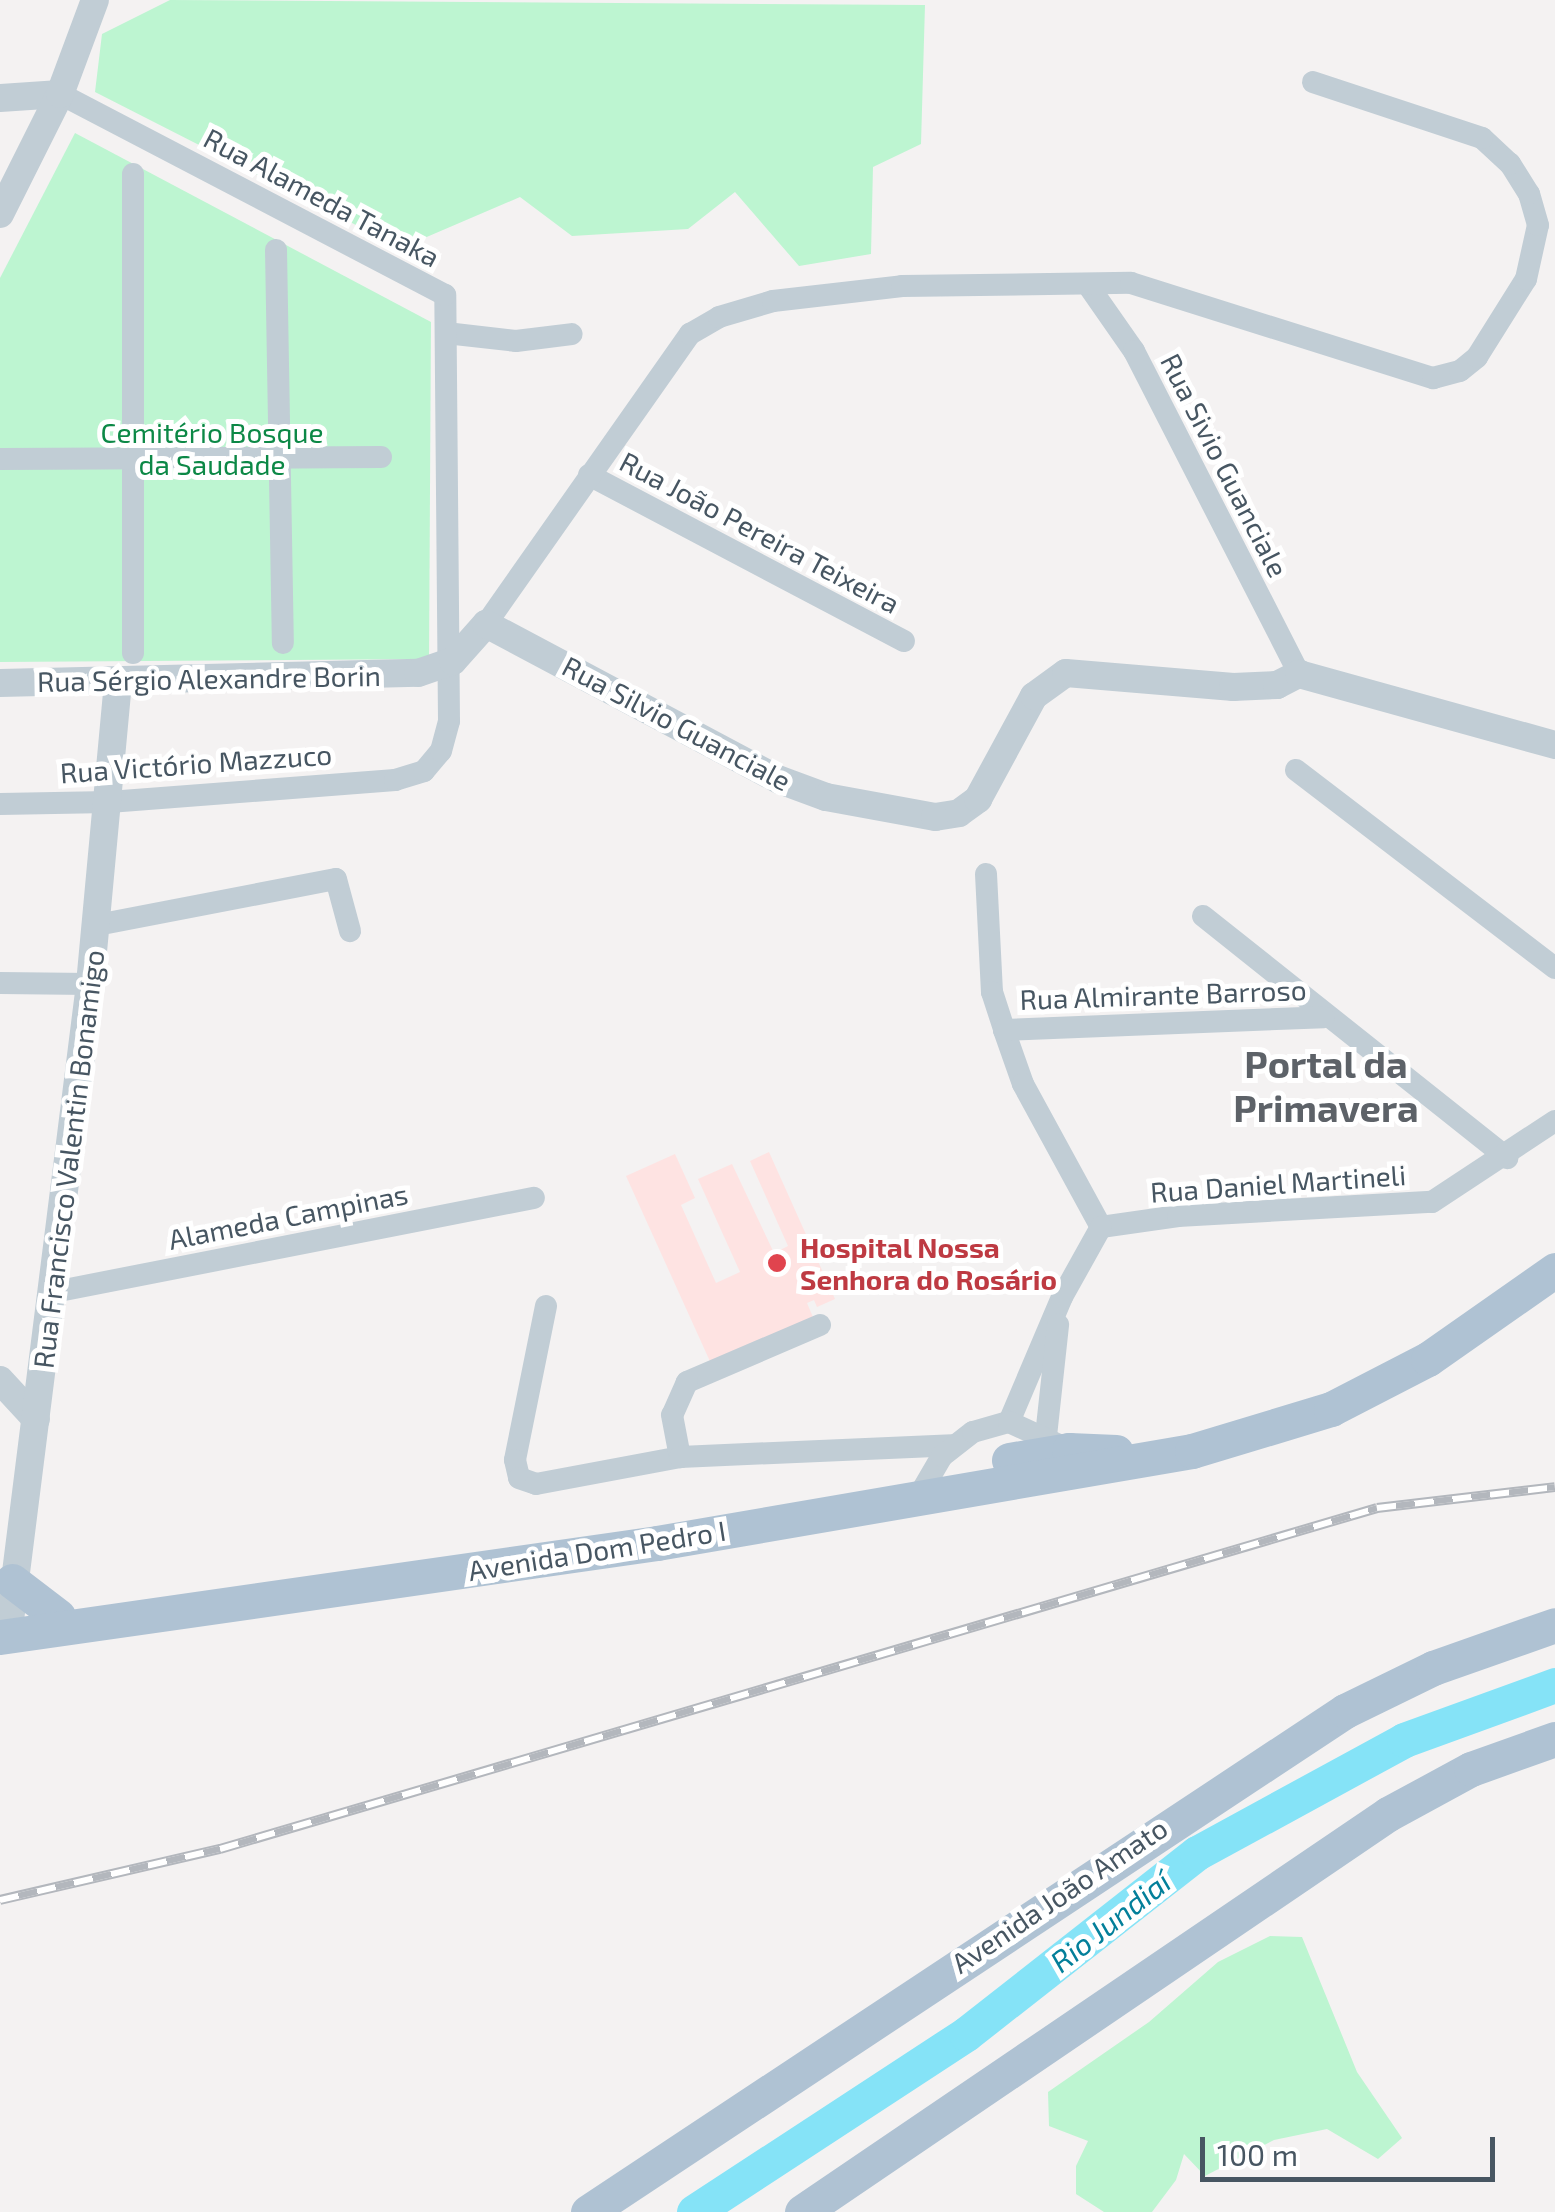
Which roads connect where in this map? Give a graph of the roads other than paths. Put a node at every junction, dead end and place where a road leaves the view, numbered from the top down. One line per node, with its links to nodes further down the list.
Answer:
1 (95, 0): 3 (street)
2 (1313, 82): 8 (street)
3 (60, 94): 4 (street); 6 (street); 9 (street, Rua Alameda Tanaka)
4 (0, 98)
5 (132, 174): 11 (street)
6 (0, 214)
7 (276, 250): 12 (street)
8 (1090, 288): 15 (street); 21 (street, Rua Sivio Guanciale)
9 (446, 333): 10 (street); 20 (street, Rua Alameda Tanaka)
10 (572, 334)
11 (129, 456): 12 (street); 14 (street); 19 (street)
12 (278, 457): 13 (street); 18 (street)
13 (381, 457)
14 (0, 459)
15 (588, 475): 16 (street); 17 (street, Rua João Pereira Teixeira)
16 (486, 624): 20 (street); 21 (street, Rua Silvio Guanciale)
17 (904, 641)
18 (283, 643)
19 (133, 653)
20 (453, 661): 22 (street, Rua Sérgio Alexandre Borin); 26 (street, Rua Alameda Tanaka)
21 (1299, 674): 24 (street)
22 (118, 680): 23 (street, Rua Sérgio Alexandre Borin); 27 (street, Rua Francisco Valentin Bonamigo)
23 (0, 683)
24 (1555, 745)
25 (1296, 770): 33 (street)
26 (395, 780): 27 (street, Rua Victório Mazzuco)
27 (109, 802): 28 (street, Rua Victório Mazzuco); 31 (street, Rua Francisco Valentin Bonamigo)
28 (0, 804)
29 (986, 874): 37 (street)
30 (1203, 916): 36 (street)
31 (97, 925): 32 (street); 35 (street, Rua Francisco Valentin Bonamigo)
32 (350, 931)
33 (1555, 968)
34 (0, 983): 35 (street)
35 (90, 984): 43 (street, Rua Francisco Valentin Bonamigo)
36 (1324, 1016): 37 (street, Rua Almirante Barroso); 39 (street)
37 (1004, 1030): 41 (street)
38 (1555, 1121): 39 (street, Rua Daniel Martineli)
39 (1507, 1158): 41 (street, Rua Daniel Martineli)
40 (534, 1198): 43 (street, Alameda Campinas)
41 (1101, 1227): 44 (street)
42 (1555, 1270): 52 (main road, Avenida Dom Pedro I)
43 (54, 1292): 48 (street, Rua Francisco Valentin Bonamigo)
44 (1062, 1297): 49 (street); 50 (street)
45 (546, 1306): 53 (street)
46 (820, 1325): 53 (street)
47 (0, 1380): 48 (street)
48 (36, 1419): 56 (street, Rua Francisco Valentin Bonamigo)
49 (1008, 1422): 50 (street); 51 (street)
50 (1057, 1443): 52 (main road, Avenida Dom Pedro I); 54 (street); 55 (main road, Avenida Dom Pedro I)
51 (952, 1445): 53 (street); 55 (street)
52 (1192, 1451): 54 (main road, Avenida Dom Pedro I)
53 (680, 1457)
54 (1110, 1469): 55 (main road, Avenida Dom Pedro I)
55 (921, 1490): 57 (main road, Avenida Dom Pedro I); 59 (main road, Avenida Dom Pedro I)
56 (8, 1571): 57 (main road); 59 (street, Rua Francisco Valentin Bonamigo)
57 (58, 1616): 59 (main road, Avenida Dom Pedro I)
58 (1555, 1624): 61 (main road, Avenida João Amato)
59 (4, 1629)
60 (1555, 1739): 62 (main road)
61 (588, 2212)
62 (802, 2212)

